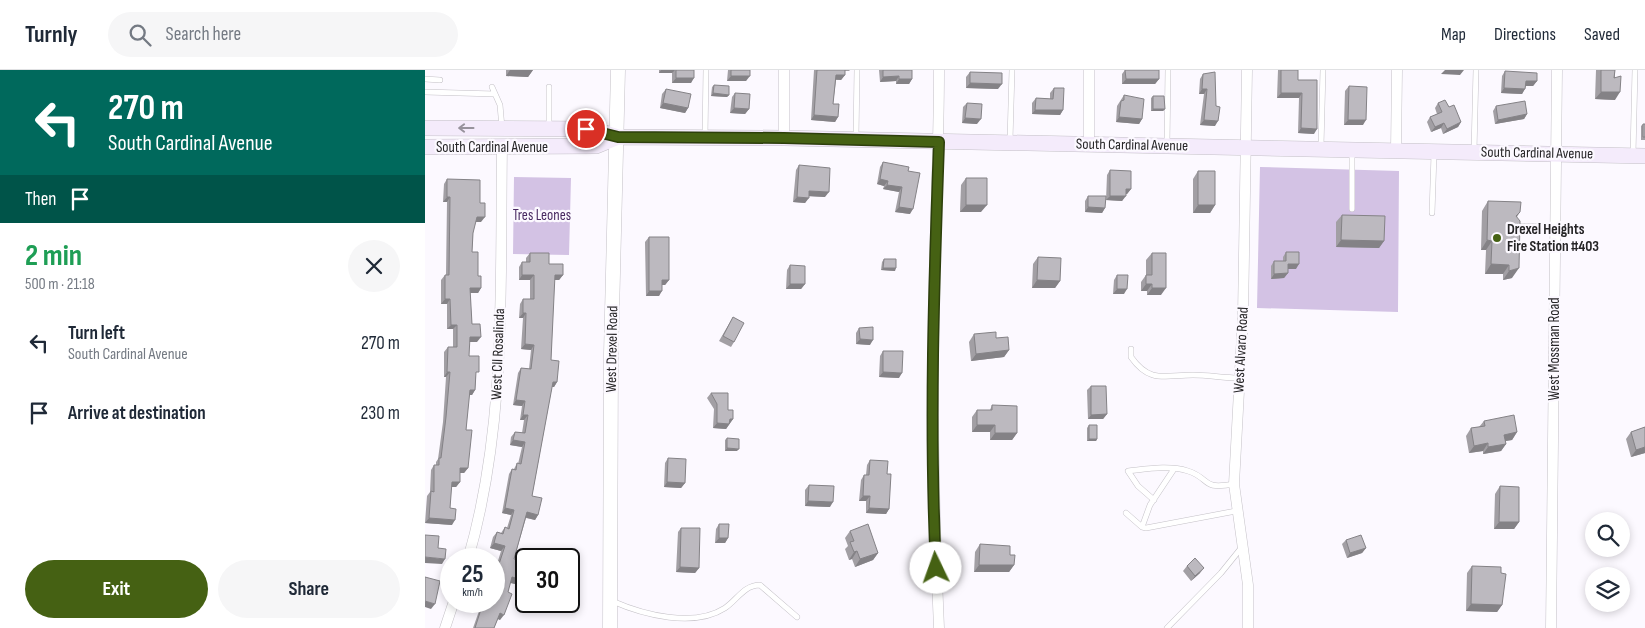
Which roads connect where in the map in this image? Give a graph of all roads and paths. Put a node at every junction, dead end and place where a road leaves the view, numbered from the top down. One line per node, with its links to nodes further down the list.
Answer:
1 (618, 70): 24 (street, West Drexel Road)
2 (706, 70): 25 (lane)
3 (785, 70): 26 (street)
4 (857, 70): 27 (lane)
5 (939, 70): 28 (street)
6 (1011, 70): 29 (lane)
7 (1089, 70): 30 (street)
8 (1168, 70): 32 (lane)
9 (1247, 70): 34 (street, West Alvaro Road)
10 (1323, 70): 35 (lane)
11 (1397, 70): 37 (street)
12 (1476, 70): 39 (lane)
13 (1557, 70): 40 (street, West Mossman Road)
14 (1635, 70): 41 (lane)
15 (425, 80): 16 (lane)
16 (440, 80)
17 (492, 87): 20 (lane)
18 (549, 88): 23 (lane)
19 (425, 92): 20 (lane)
20 (495, 94): 22 (lane)
21 (432, 128): 22 (main road, South Cardinal Avenue, one-way to 21); 33 (lane)
22 (502, 128): 23 (main road, South Cardinal Avenue)
23 (549, 129): 24 (main road, South Cardinal Avenue)
24 (618, 137): 25 (main road, South Cardinal Avenue); 31 (main road, South Cardinal Avenue); 56 (street, West Drexel Road)
25 (705, 137): 26 (main road, South Cardinal Avenue)
26 (784, 138): 27 (main road, South Cardinal Avenue)
27 (856, 140): 28 (main road, South Cardinal Avenue)
28 (939, 142): 29 (main road, South Cardinal Avenue); 61 (street)
29 (1010, 143): 30 (main road, South Cardinal Avenue)
30 (1089, 144): 32 (main road, South Cardinal Avenue)
31 (502, 146): 33 (main road, South Cardinal Avenue); 55 (street, West Cll Rosalinda)
32 (1167, 146): 34 (main road, South Cardinal Avenue)
33 (431, 147)
34 (1246, 148): 35 (main road, South Cardinal Avenue); 47 (street, West Alvaro Road)
35 (1321, 149): 36 (main road, South Cardinal Avenue)
36 (1352, 150): 37 (main road, South Cardinal Avenue); 42 (lane)
37 (1396, 150): 38 (main road, South Cardinal Avenue)
38 (1434, 151): 39 (main road, South Cardinal Avenue); 43 (lane)
39 (1474, 152): 40 (main road, South Cardinal Avenue)
40 (1555, 153): 41 (main road, South Cardinal Avenue); 45 (street, West Mossman Road)
41 (1639, 155)
42 (1351, 209)
43 (1432, 213)
44 (1514, 226): 45 (lane)
45 (1555, 227): 64 (street, West Mossman Road)
46 (1131, 349): 47 (lane)
47 (1240, 378): 49 (street, West Alvaro Road)
48 (1174, 469): 49 (lane); 50 (lane); 50 (lane)
49 (1234, 484): 51 (street, West Alvaro Road)
50 (1154, 500): 53 (lane)
51 (1236, 511): 53 (lane); 54 (street, West Alvaro Road)
52 (1125, 513): 53 (lane)
53 (1142, 528)
54 (1242, 546): 62 (lane); 63 (street, West Alvaro Road)
55 (471, 548)
56 (610, 600): 58 (lane); 60 (street, West Drexel Road)
57 (451, 613): 59 (street)
58 (797, 617)
59 (445, 628)
60 (610, 628)
61 (939, 628)
62 (1167, 628)
63 (1248, 628)
64 (1551, 628)

